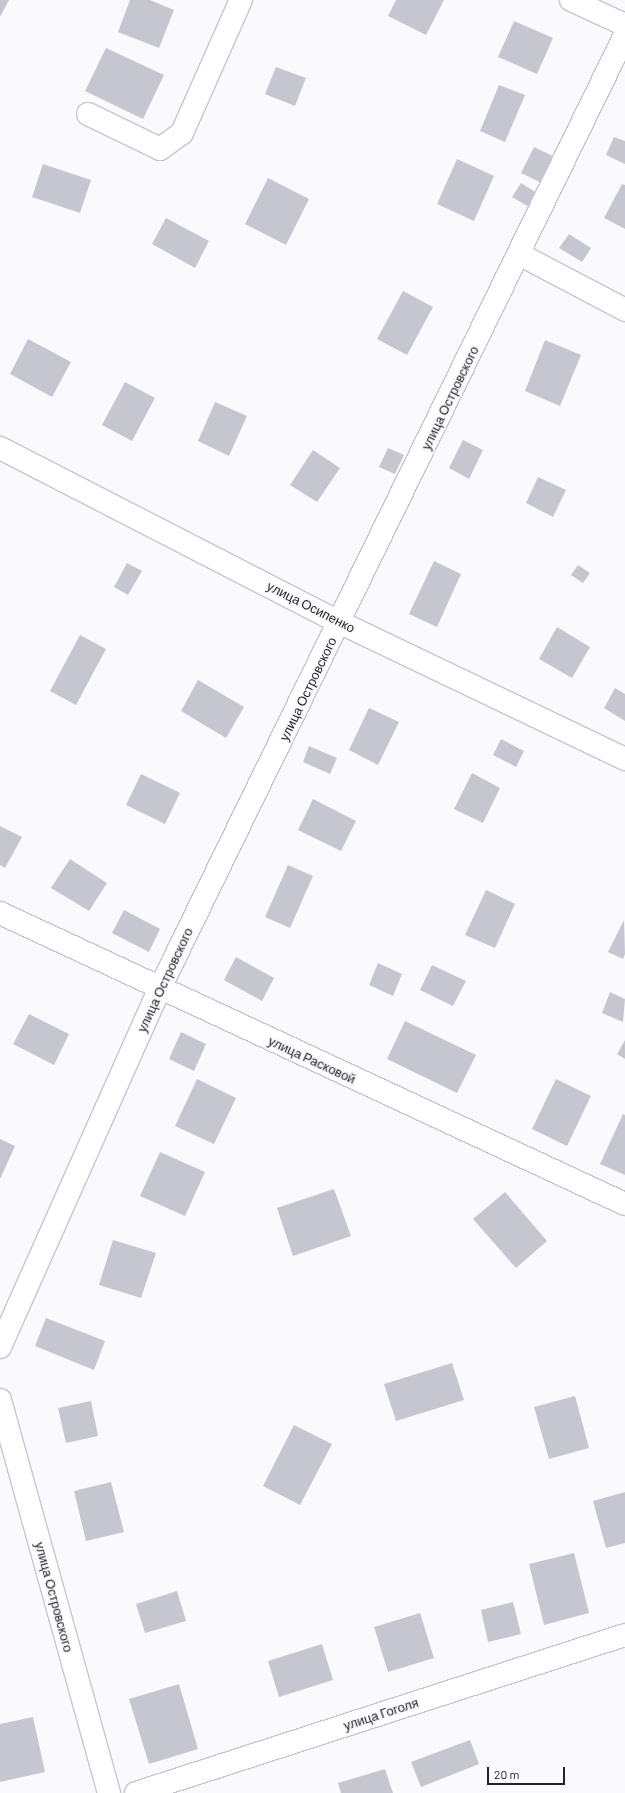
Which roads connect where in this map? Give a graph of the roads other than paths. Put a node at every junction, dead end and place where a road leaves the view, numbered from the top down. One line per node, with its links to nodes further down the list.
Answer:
1 (242, 0): 5 (street)
2 (571, 0): 3 (street)
3 (625, 25)
4 (625, 35): 6 (street, улица Островского)
5 (88, 114)
6 (519, 254): 7 (street); 9 (street, улица Островского)
7 (625, 310)
8 (0, 448): 9 (street, улица Осипенко)
9 (341, 623): 10 (street, улица Осипенко); 12 (street, улица Островского)
10 (625, 759)
11 (0, 913): 12 (street, улица Расковой)
12 (159, 990): 13 (street, улица Расковой); 14 (street, улица Островского)
13 (625, 1204)
14 (0, 1347)
15 (0, 1400): 17 (street, улица Островского)
16 (625, 1635): 18 (street, улица Гоголя)
17 (109, 1793)
18 (136, 1793)

